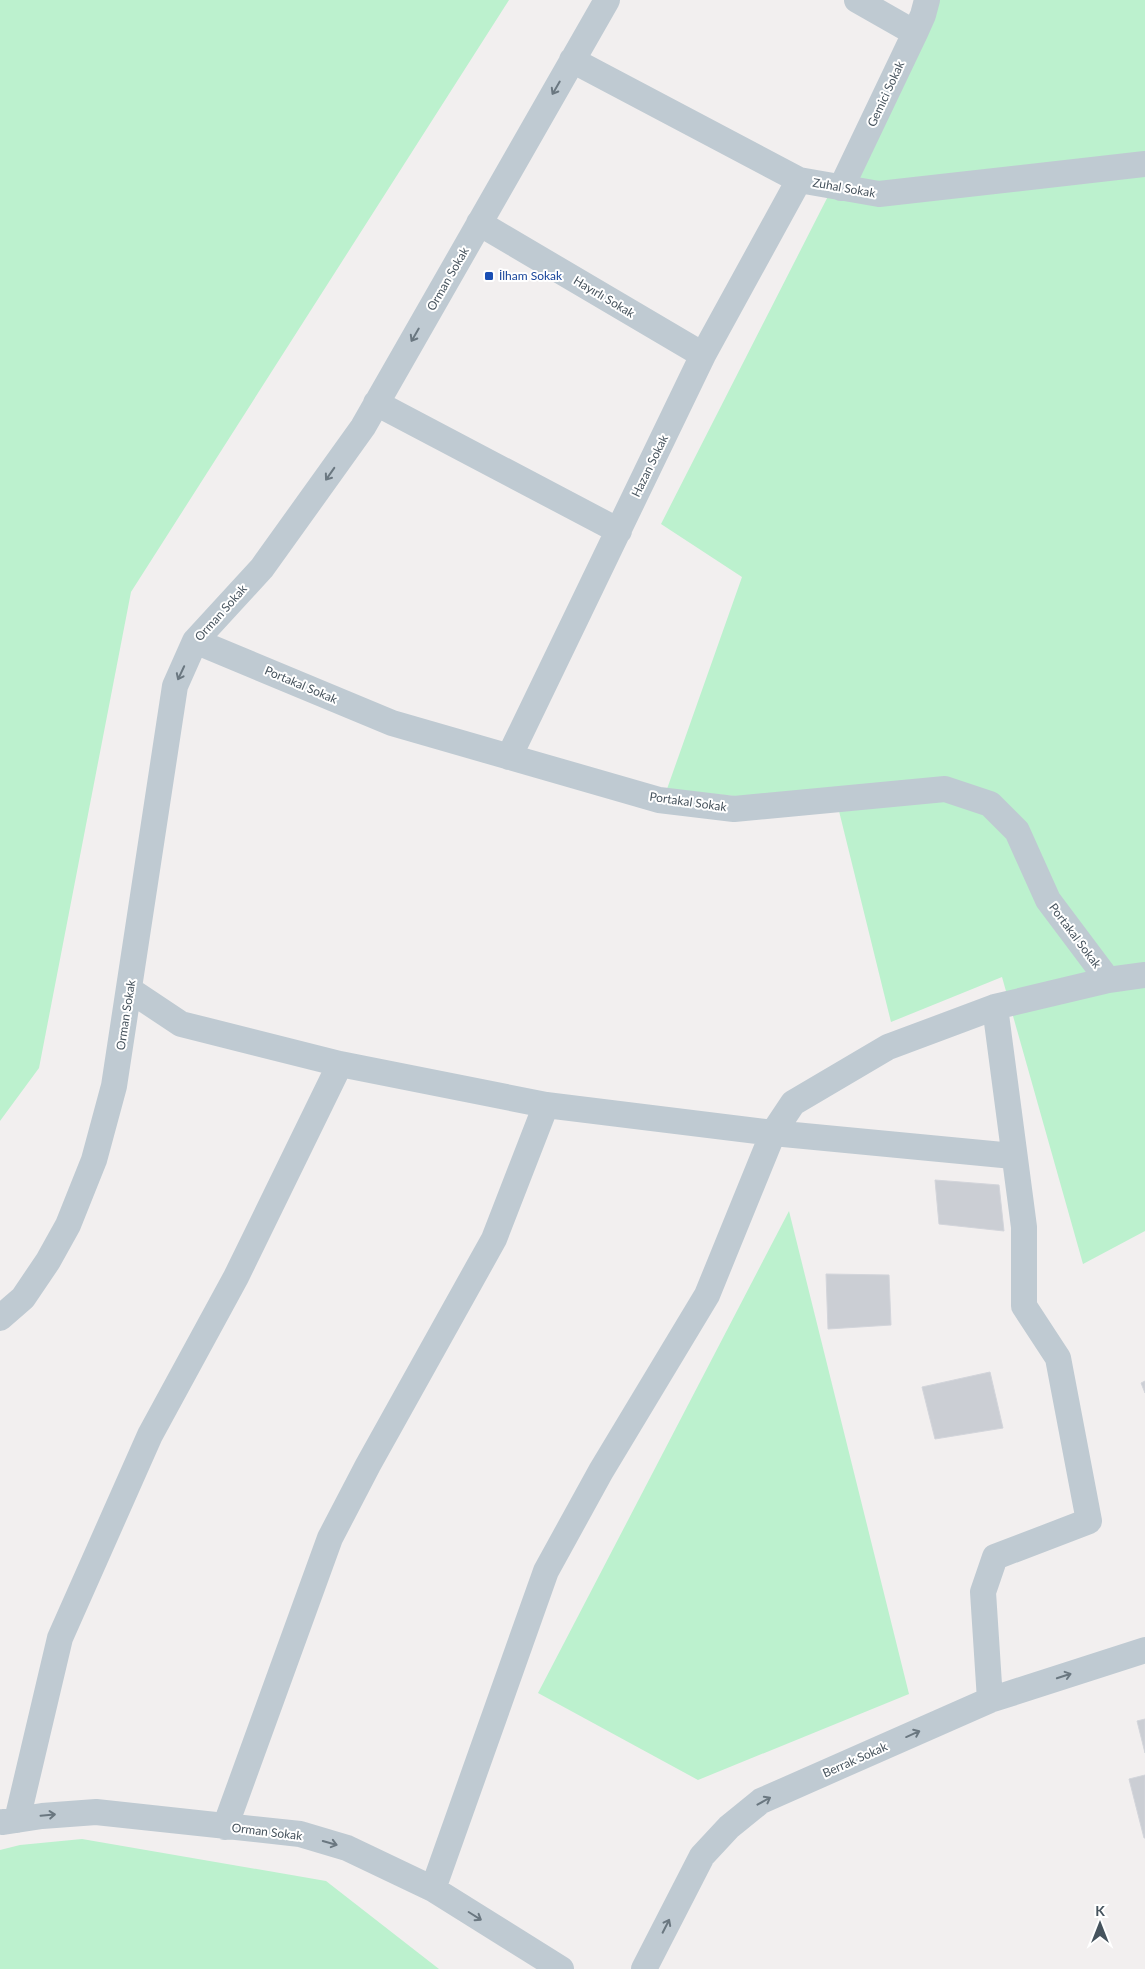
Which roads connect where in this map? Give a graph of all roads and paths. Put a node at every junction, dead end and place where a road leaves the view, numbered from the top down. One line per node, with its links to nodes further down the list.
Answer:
1 (607, 0): 5 (street, Orman Sokak)
2 (857, 0): 4 (street)
3 (927, 0): 4 (street, Gemici Sokak)
4 (915, 33): 8 (street, Gemici Sokak)
5 (572, 60): 7 (street, Zuhal Sokak); 9 (street, Orman Sokak, one-way to 9)
6 (1145, 164): 8 (street, Zuhal Sokak)
7 (799, 180): 8 (street, Zuhal Sokak); 10 (street, Hazan Sokak)
8 (841, 188)
9 (480, 223): 10 (street, Hayırlı Sokak); 11 (street, Orman Sokak, one-way to 11)
10 (704, 355): 12 (street, Hazan Sokak)
11 (376, 403): 12 (street); 13 (street, Orman Sokak, one-way to 13)
12 (619, 531): 14 (street, Hazan Sokak)
13 (195, 641): 14 (street, Portakal Sokak); 17 (street, Orman Sokak, one-way to 17)
14 (509, 757): 16 (street, Portakal Sokak)
15 (1145, 975): 16 (street)
16 (1108, 980): 18 (street)
17 (130, 990): 19 (street); 23 (street, Orman Sokak)
18 (995, 1007): 21 (street); 22 (street)
19 (340, 1064): 20 (street); 26 (street)
20 (546, 1105): 21 (street); 27 (street)
21 (773, 1133): 22 (street); 28 (street)
22 (1013, 1156): 25 (street)
23 (0, 1318)
24 (1145, 1650): 25 (street, Berrak Sokak, one-way to 24)
25 (990, 1700): 30 (street, Berrak Sokak, one-way to 25)
26 (9, 1821): 27 (street, Orman Sokak, one-way to 27)
27 (225, 1827): 28 (street, Orman Sokak, one-way to 28)
28 (433, 1889): 29 (street, Orman Sokak, one-way to 29)
29 (561, 1969)
30 (644, 1969)

